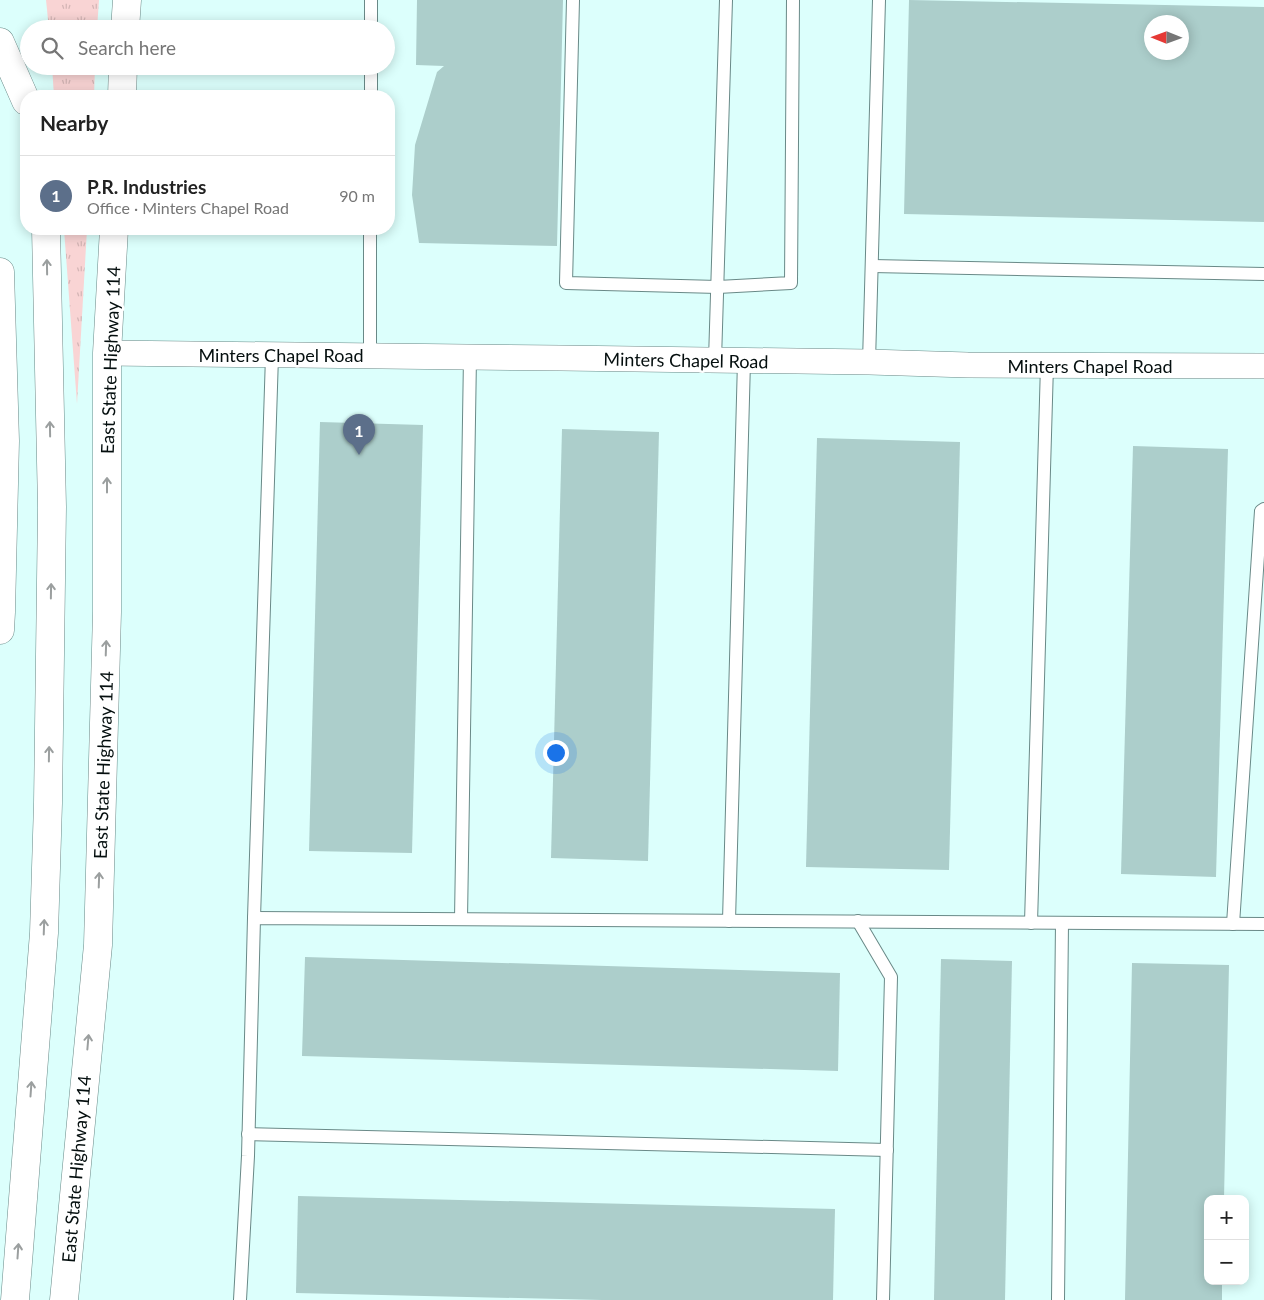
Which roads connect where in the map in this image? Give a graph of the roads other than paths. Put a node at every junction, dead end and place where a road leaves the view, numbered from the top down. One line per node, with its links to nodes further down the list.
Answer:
1 (127, 0): 7 (main road)
2 (371, 0): 8 (lane)
3 (573, 0): 21 (lane)
4 (726, 0): 21 (lane)
5 (793, 0): 21 (lane)
6 (879, 0): 18 (lane)
7 (126, 20)
8 (371, 20)
9 (0, 42): 12 (main road)
10 (123, 75): 13 (main road)
11 (371, 75): 14 (lane)
12 (21, 90)
13 (122, 90)
14 (371, 90)
15 (46, 235): 43 (main road, one-way to 15)
16 (114, 235): 22 (main road, East State Highway 114)
17 (370, 235): 24 (lane)
18 (872, 266): 20 (lane); 28 (lane)
19 (0, 272): 32 (main road)
20 (1264, 274)
21 (718, 287): 26 (lane)
22 (107, 353): 23 (street, Minters Chapel Road); 44 (main road, East State Highway 114, one-way to 22)
23 (272, 356): 24 (street, Minters Chapel Road); 33 (lane)
24 (370, 356): 25 (street, Minters Chapel Road)
25 (470, 357): 26 (street, Minters Chapel Road); 34 (lane)
26 (716, 360): 27 (street, Minters Chapel Road)
27 (744, 360): 28 (street, Minters Chapel Road); 35 (lane)
28 (869, 362): 29 (street, Minters Chapel Road)
29 (1047, 366): 30 (street, Minters Chapel Road); 37 (lane)
30 (1264, 366)
31 (1264, 509): 39 (lane)
32 (0, 630)
33 (254, 918): 34 (lane); 41 (lane)
34 (461, 919): 35 (lane)
35 (730, 921): 36 (lane)
36 (858, 921): 37 (lane); 42 (lane)
37 (1030, 923): 38 (lane)
38 (1062, 923): 39 (lane); 47 (lane)
39 (1234, 924): 40 (lane)
40 (1264, 924)
41 (248, 1134): 42 (lane); 45 (lane)
42 (887, 1150): 46 (lane)
43 (15, 1300)
44 (64, 1300)
45 (240, 1300)
46 (883, 1300)
47 (1058, 1300)

